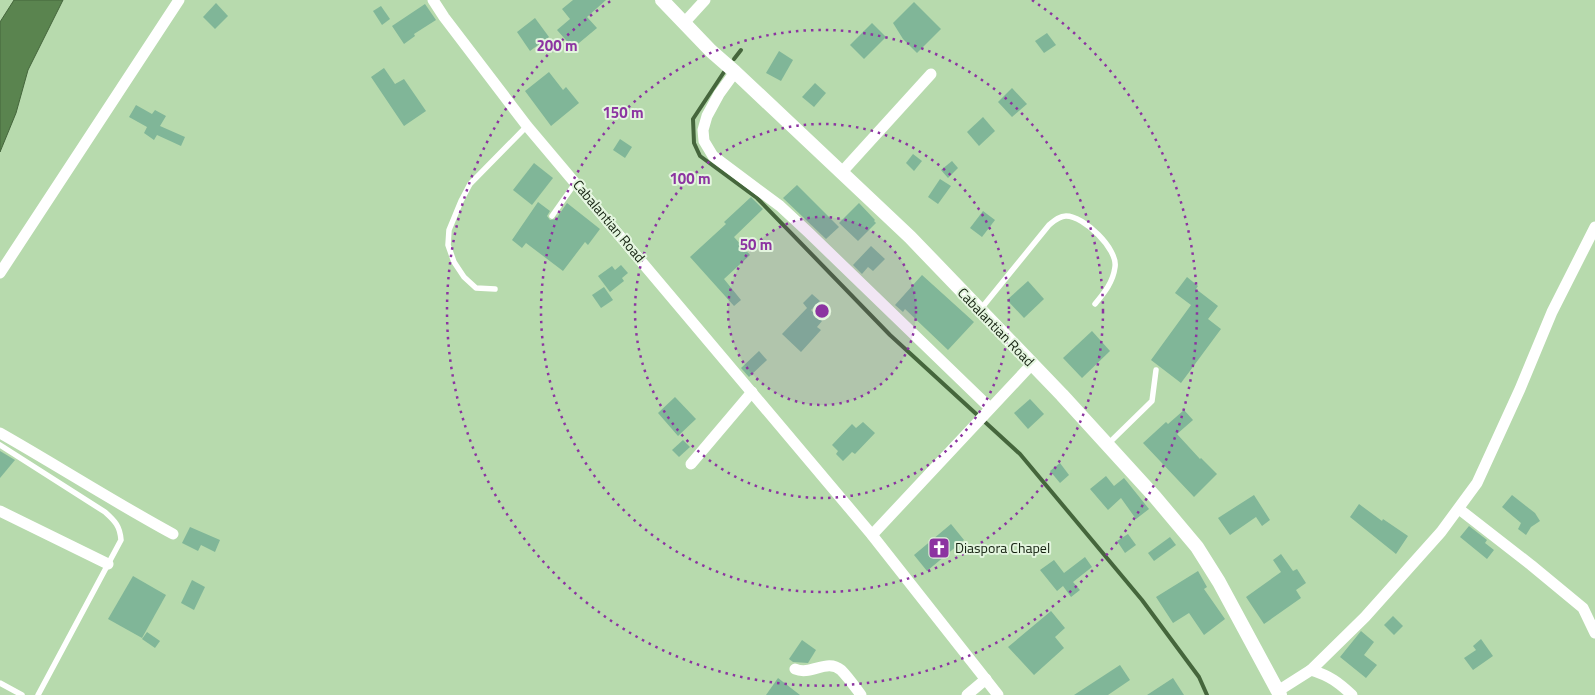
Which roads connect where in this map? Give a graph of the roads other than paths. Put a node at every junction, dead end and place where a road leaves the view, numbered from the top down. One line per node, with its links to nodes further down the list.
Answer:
1 (179, 0): 13 (street)
2 (433, 0): 8 (street, Cabalantian Road)
3 (662, 0): 5 (street, Cabalantian Road)
4 (705, 0): 5 (street)
5 (684, 23): 6 (street, Cabalantian Road)
6 (735, 72): 9 (street, Cabalantian Road); 20 (street)
7 (932, 74): 9 (street)
8 (527, 126): 10 (street, Cabalantian Road); 14 (lane)
9 (842, 173): 16 (street, Cabalantian Road)
10 (576, 182): 11 (lane); 19 (street, Cabalantian Road)
11 (552, 216)
12 (1595, 228): 25 (street)
13 (0, 273)
14 (495, 289)
15 (1095, 304): 16 (lane)
16 (980, 310): 17 (street, Cabalantian Road)
17 (1032, 364): 20 (street); 23 (street, Cabalantian Road)
18 (1156, 370): 23 (lane)
19 (752, 392): 24 (street); 28 (street, Cabalantian Road)
20 (988, 411): 28 (street)
21 (0, 432): 27 (street)
22 (0, 445): 29 (lane)
23 (1107, 445): 35 (street, Cabalantian Road)
24 (691, 464)
25 (1459, 509): 30 (street); 32 (street)
26 (0, 511): 29 (street)
27 (173, 534)
28 (872, 535): 33 (street, Cabalantian Road)
29 (108, 564): 37 (lane)
30 (1595, 633)
31 (795, 669): 38 (street)
32 (1311, 670): 35 (street); 41 (street)
33 (986, 678): 39 (street); 40 (street, Cabalantian Road)
34 (0, 683): 36 (lane)
35 (1279, 693)
36 (22, 695)
37 (38, 695)
38 (861, 695)
39 (967, 695)
40 (998, 695)
41 (1352, 695)

